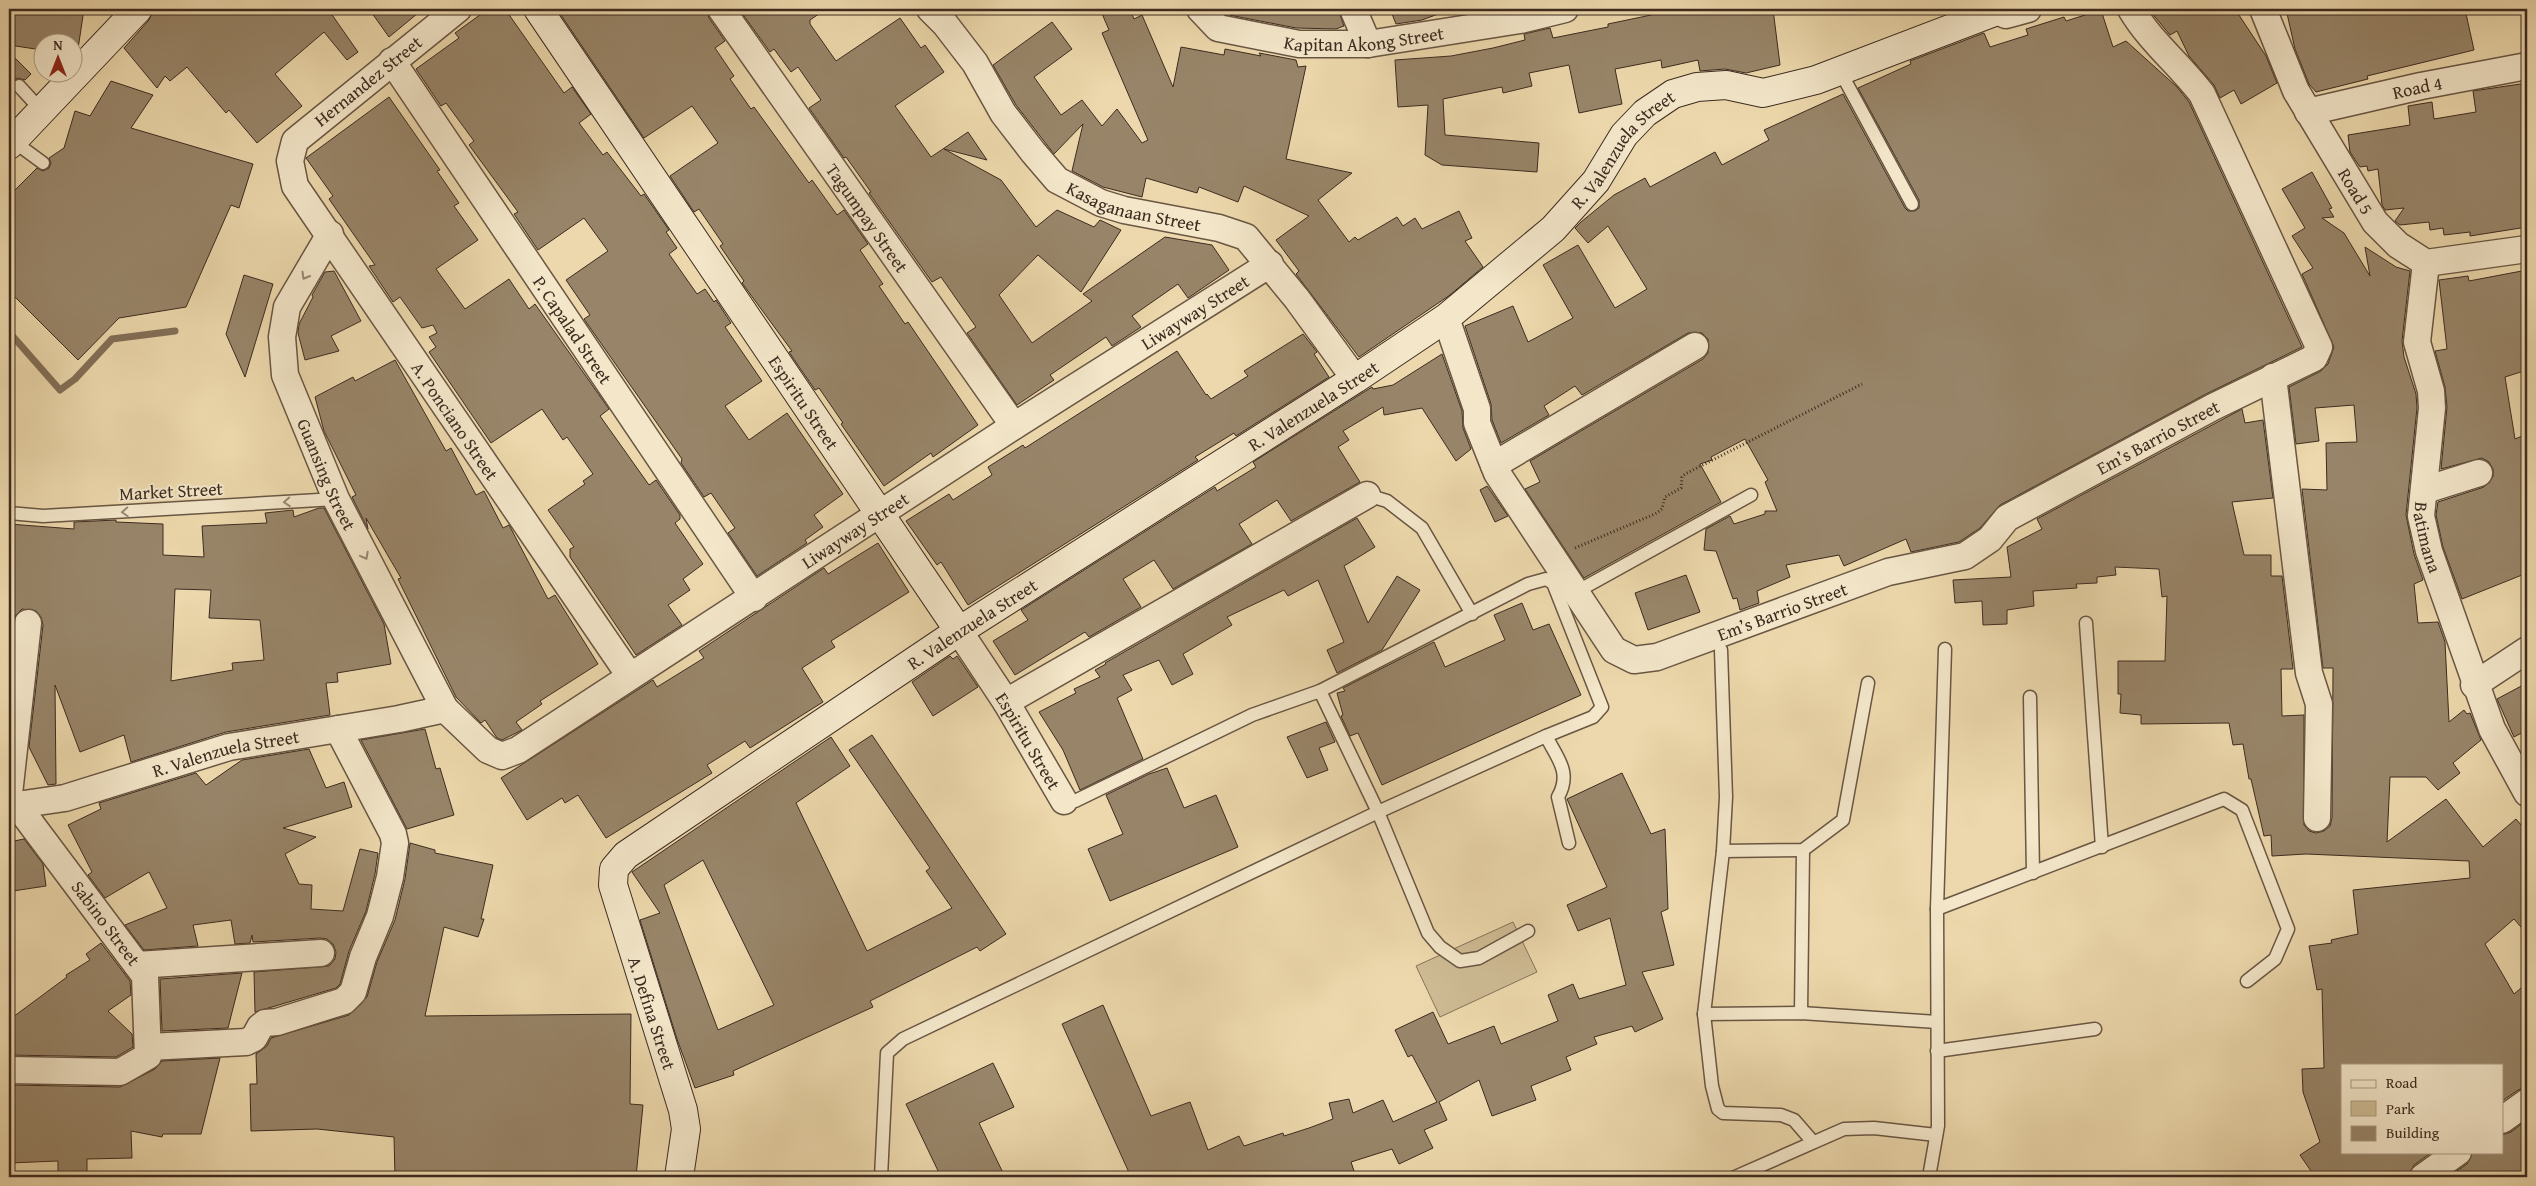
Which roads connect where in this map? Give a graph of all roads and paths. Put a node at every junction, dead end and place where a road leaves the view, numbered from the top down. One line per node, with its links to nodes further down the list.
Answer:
1 (138, 9): 19 (street)
2 (458, 9): 15 (street, Hernandez Street)
3 (538, 9): 42 (street, Espiritu Street)
4 (721, 9): 34 (street, Tagumpay Street)
5 (930, 9): 28 (street, Kasaganaan Street)
6 (1200, 9): 14 (street, Kapitan Akong Street)
7 (1353, 9): 14 (street)
8 (1565, 9): 13 (street, Kapitan Akong Street)
9 (2028, 9): 12 (street)
10 (2131, 9): 31 (street, Em’s Barrio Street)
11 (2262, 9): 20 (street, Road 5)
12 (1996, 10): 17 (street, R. Valenzuela Street)
13 (1518, 14): 14 (street, Kapitan Akong Street)
14 (1368, 44)
15 (392, 61): 22 (street, Hernandez Street); 45 (street, P. Capalad Street)
16 (2527, 66): 20 (street, Road 4)
17 (1840, 71): 24 (lane); 29 (street, R. Valenzuela Street)
18 (19, 86): 19 (lane)
19 (41, 110): 21 (street)
20 (2308, 112): 27 (street, Road 5)
21 (11, 143): 23 (lane)
22 (290, 161): 25 (street, A. Ponciano Street)
23 (43, 163)
24 (1912, 204)
25 (330, 234): 40 (street, Guansing Street, one-way to 40); 53 (street, A. Ponciano Street)
26 (2527, 248): 27 (street)
27 (2426, 263): 37 (street, Batimana)
28 (1270, 264): 32 (street, Kasaganaan Street); 34 (street, Liwayway Street)
29 (1446, 318): 32 (street, R. Valenzuela Street); 35 (street)
30 (1695, 346): 35 (street)
31 (2273, 377): 44 (street, Em’s Barrio Street); 66 (street)
32 (1355, 379): 49 (street, R. Valenzuela Street)
33 (1862, 384): 43 (path)
34 (1014, 426): 42 (street, Liwayway Street)
35 (1494, 465): 43 (street)
36 (2479, 473): 37 (street)
37 (2425, 490): 55 (street, Batimana)
38 (1367, 495): 46 (lane); 58 (street)
39 (1750, 495): 44 (lane)
40 (336, 499): 41 (lane, Market Street, one-way to 41); 59 (street, Guansing Street, one-way to 59)
41 (9, 513)
42 (879, 515): 45 (street, Liwayway Street); 49 (street, Espiritu Street)
43 (1553, 557): 44 (street)
44 (1576, 592)
45 (754, 598): 53 (street, Liwayway Street)
46 (1472, 614): 56 (lane); 61 (lane)
47 (28, 623): 63 (street)
48 (2086, 623): 68 (lane)
49 (959, 631): 58 (street, Espiritu Street); 71 (street, R. Valenzuela Street)
50 (1945, 649): 73 (lane)
51 (1721, 650): 70 (lane)
52 (2527, 650): 55 (street)
53 (630, 676): 59 (street, Liwayway Street)
54 (1868, 683): 69 (lane)
55 (2474, 685): 62 (street, Batimana)
56 (1320, 691): 64 (lane); 65 (lane)
57 (2030, 697): 72 (lane)
58 (1006, 702): 64 (street, Espiritu Street)
59 (445, 709): 60 (street, R. Valenzuela Street)
60 (338, 729): 63 (street, R. Valenzuela Street); 82 (street)
61 (1546, 736): 65 (lane); 67 (lane)
62 (2527, 793)
63 (11, 801): 76 (street, Sabino Street)
64 (1064, 801)
65 (1378, 812): 74 (lane); 91 (lane)
66 (2317, 818)
67 (1570, 843)
68 (2102, 847): 72 (lane); 77 (lane)
69 (1803, 850): 70 (lane); 78 (lane)
70 (1723, 851): 79 (lane)
71 (626, 855): 90 (street, A. Defina Street)
72 (2033, 873): 73 (lane)
73 (1936, 909): 80 (lane)
74 (1528, 931)
75 (322, 953): 76 (street)
76 (137, 965): 82 (street, Sabino Street)
77 (2247, 981)
78 (1801, 1013): 79 (lane); 80 (lane)
79 (1704, 1014): 88 (lane)
80 (1937, 1022): 83 (lane)
81 (2095, 1029): 83 (lane)
82 (148, 1047): 84 (street)
83 (1937, 1052): 87 (lane)
84 (9, 1070)
85 (2527, 1102): 86 (street)
86 (2504, 1119)
87 (1936, 1135): 88 (lane); 93 (lane)
88 (1813, 1142): 92 (lane)
89 (2455, 1154): 94 (street)
90 (680, 1177)
91 (881, 1177)
92 (1734, 1177)
93 (1929, 1177)
94 (2423, 1177)

